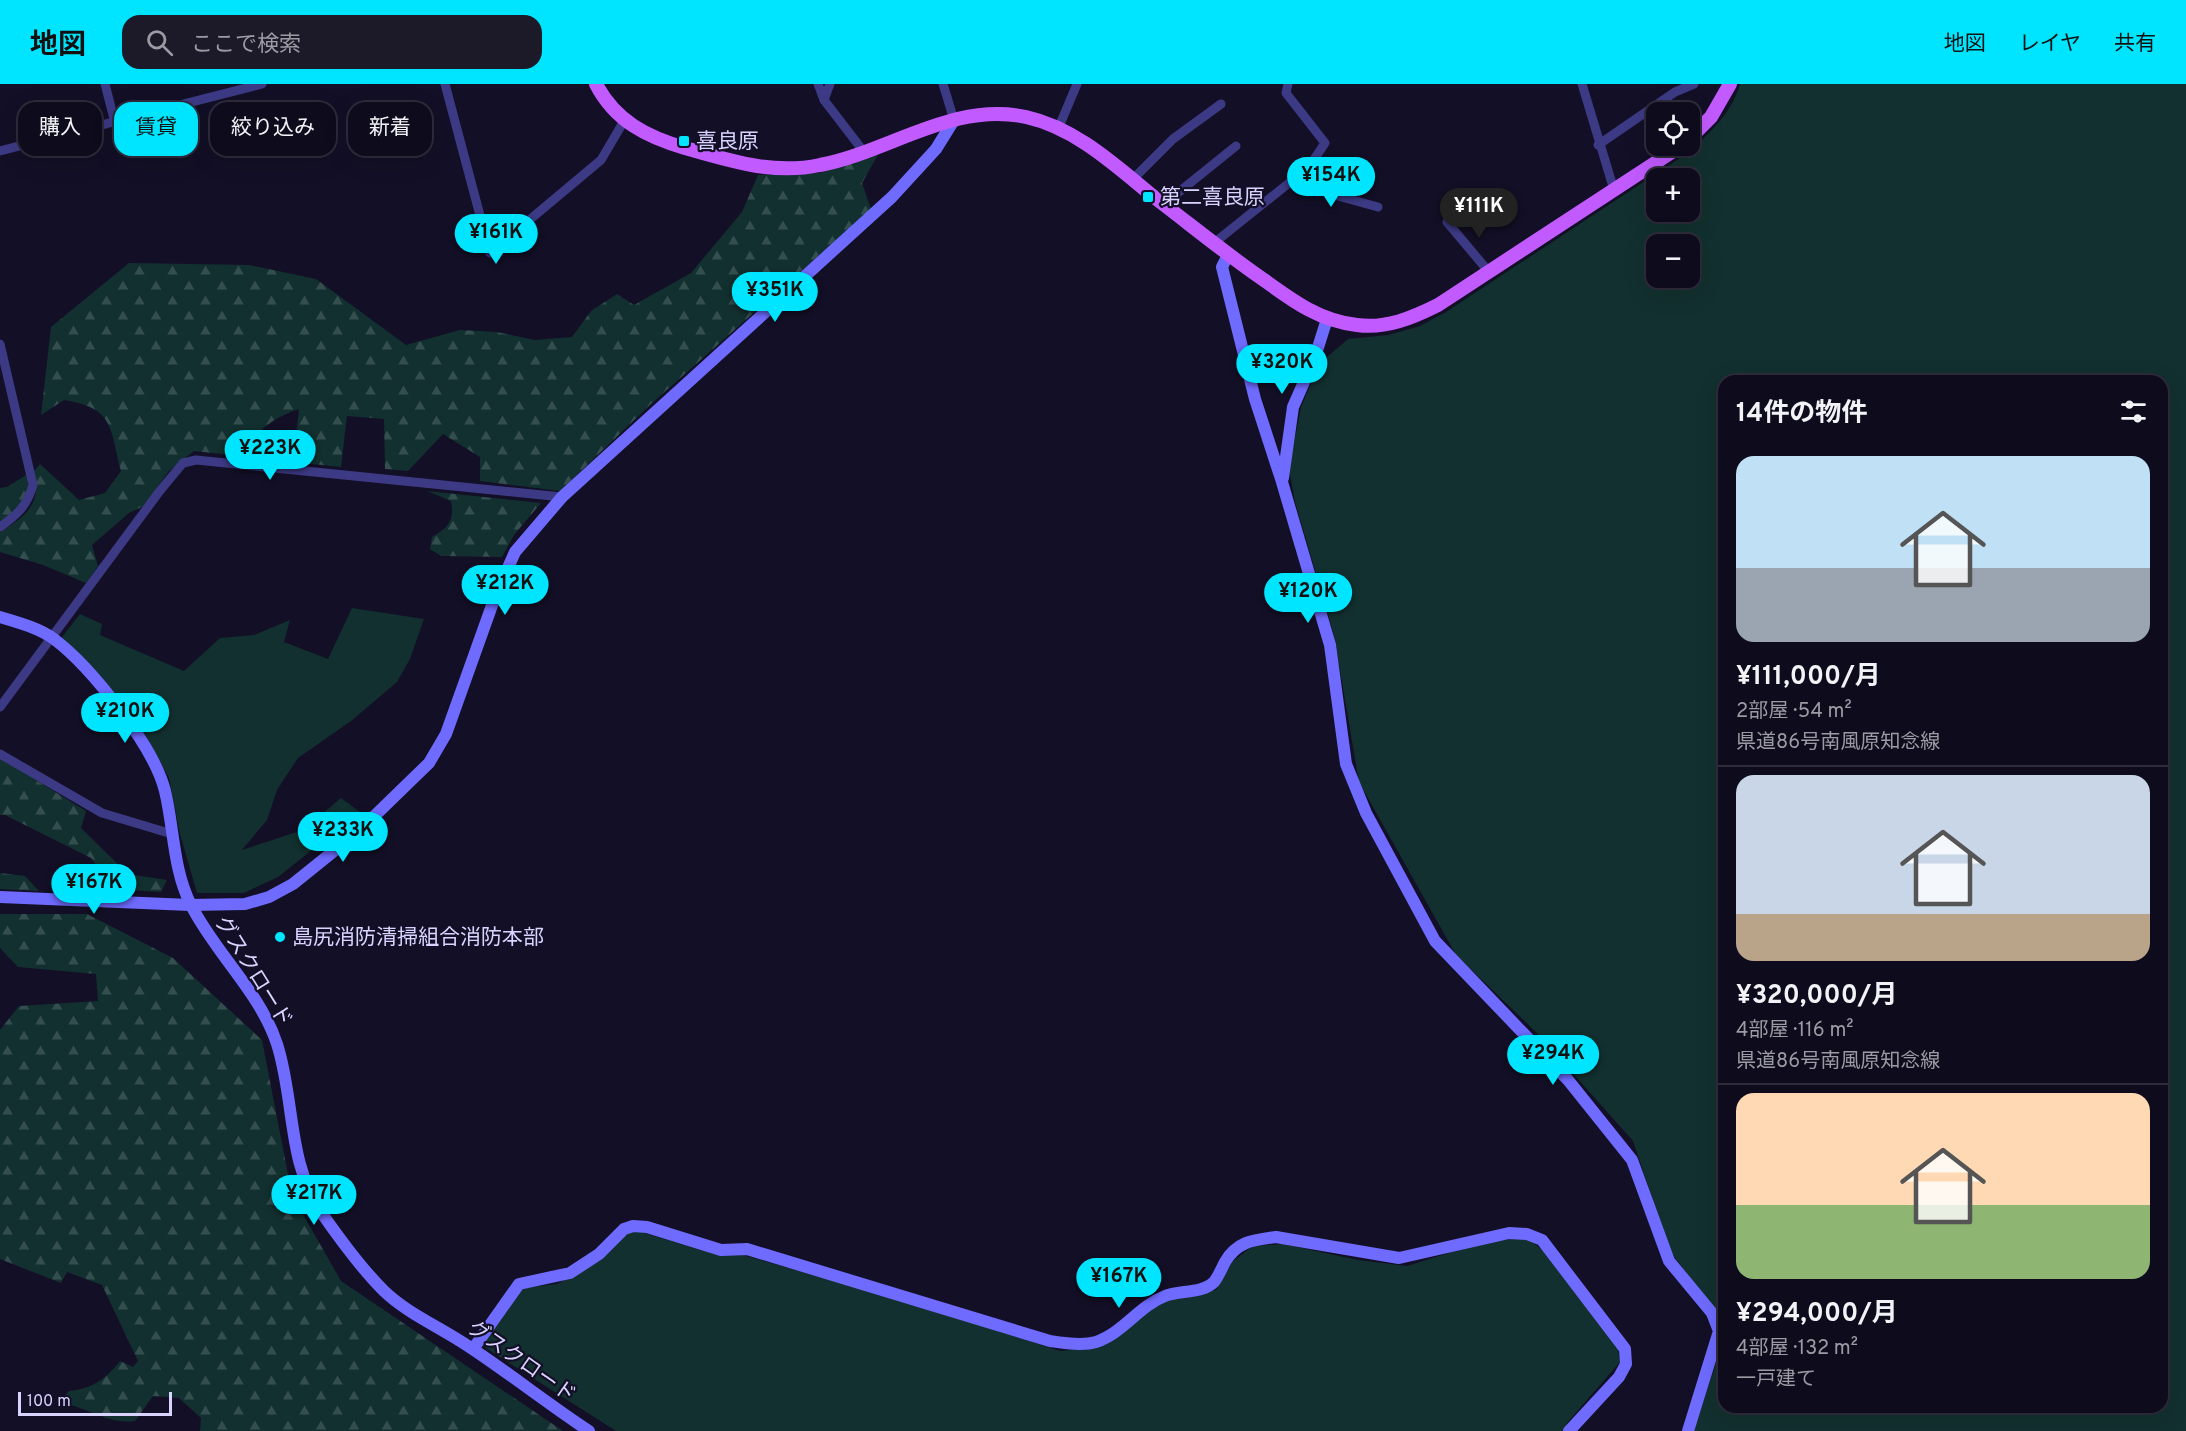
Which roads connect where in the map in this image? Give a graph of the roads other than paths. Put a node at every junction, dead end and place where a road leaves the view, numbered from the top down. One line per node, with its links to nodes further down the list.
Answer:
1 (105, 84): 16 (street)
2 (262, 84): 14 (street)
3 (445, 84): 18 (street)
4 (596, 84): 18 (main road)
5 (818, 84): 13 (street)
6 (830, 84): 13 (street)
7 (943, 84): 17 (street)
8 (1077, 84): 21 (street)
9 (1288, 84): 27 (street)
10 (1582, 84): 22 (street)
11 (1694, 84): 22 (street)
12 (1730, 84): 20 (main road)
13 (824, 100): 25 (street)
14 (194, 102)
15 (1221, 104): 28 (street)
16 (114, 119)
17 (954, 120): 21 (main road); 25 (main road); 39 (street)
18 (624, 121): 25 (main road)
19 (114, 123): 24 (street)
20 (1700, 128)
21 (1058, 129): 28 (main road)
22 (1599, 145): 29 (street)
23 (1236, 146): 30 (street)
24 (0, 151)
25 (864, 152)
26 (1666, 156): 29 (main road)
27 (1298, 175): 31 (street); 33 (street)
28 (1133, 179): 30 (main road)
29 (1614, 190): 35 (main road)
30 (1164, 204): 33 (main road)
31 (1378, 207)
32 (1447, 222): 35 (street)
33 (1214, 243): 34 (main road)
34 (1228, 255): 36 (main road); 38 (street)
35 (1489, 272): 36 (main road)
36 (1327, 319): 38 (street)
37 (0, 344): 40 (street)
38 (1282, 482): 48 (street)
39 (562, 497): 42 (street); 47 (street)
40 (0, 527)
41 (0, 618): 42 (street, グスクロード)
42 (52, 637): 43 (street); 45 (street, グスクロード)
43 (0, 706)
44 (0, 754): 45 (street)
45 (172, 834): 47 (street, グスクロード)
46 (0, 897): 47 (street)
47 (190, 904): 50 (street, グスクロード)
48 (1718, 1329)
49 (1718, 1334): 53 (street)
50 (472, 1349): 51 (street, グスクロード); 52 (street)
51 (589, 1431)
52 (1569, 1431)
53 (1688, 1431)

